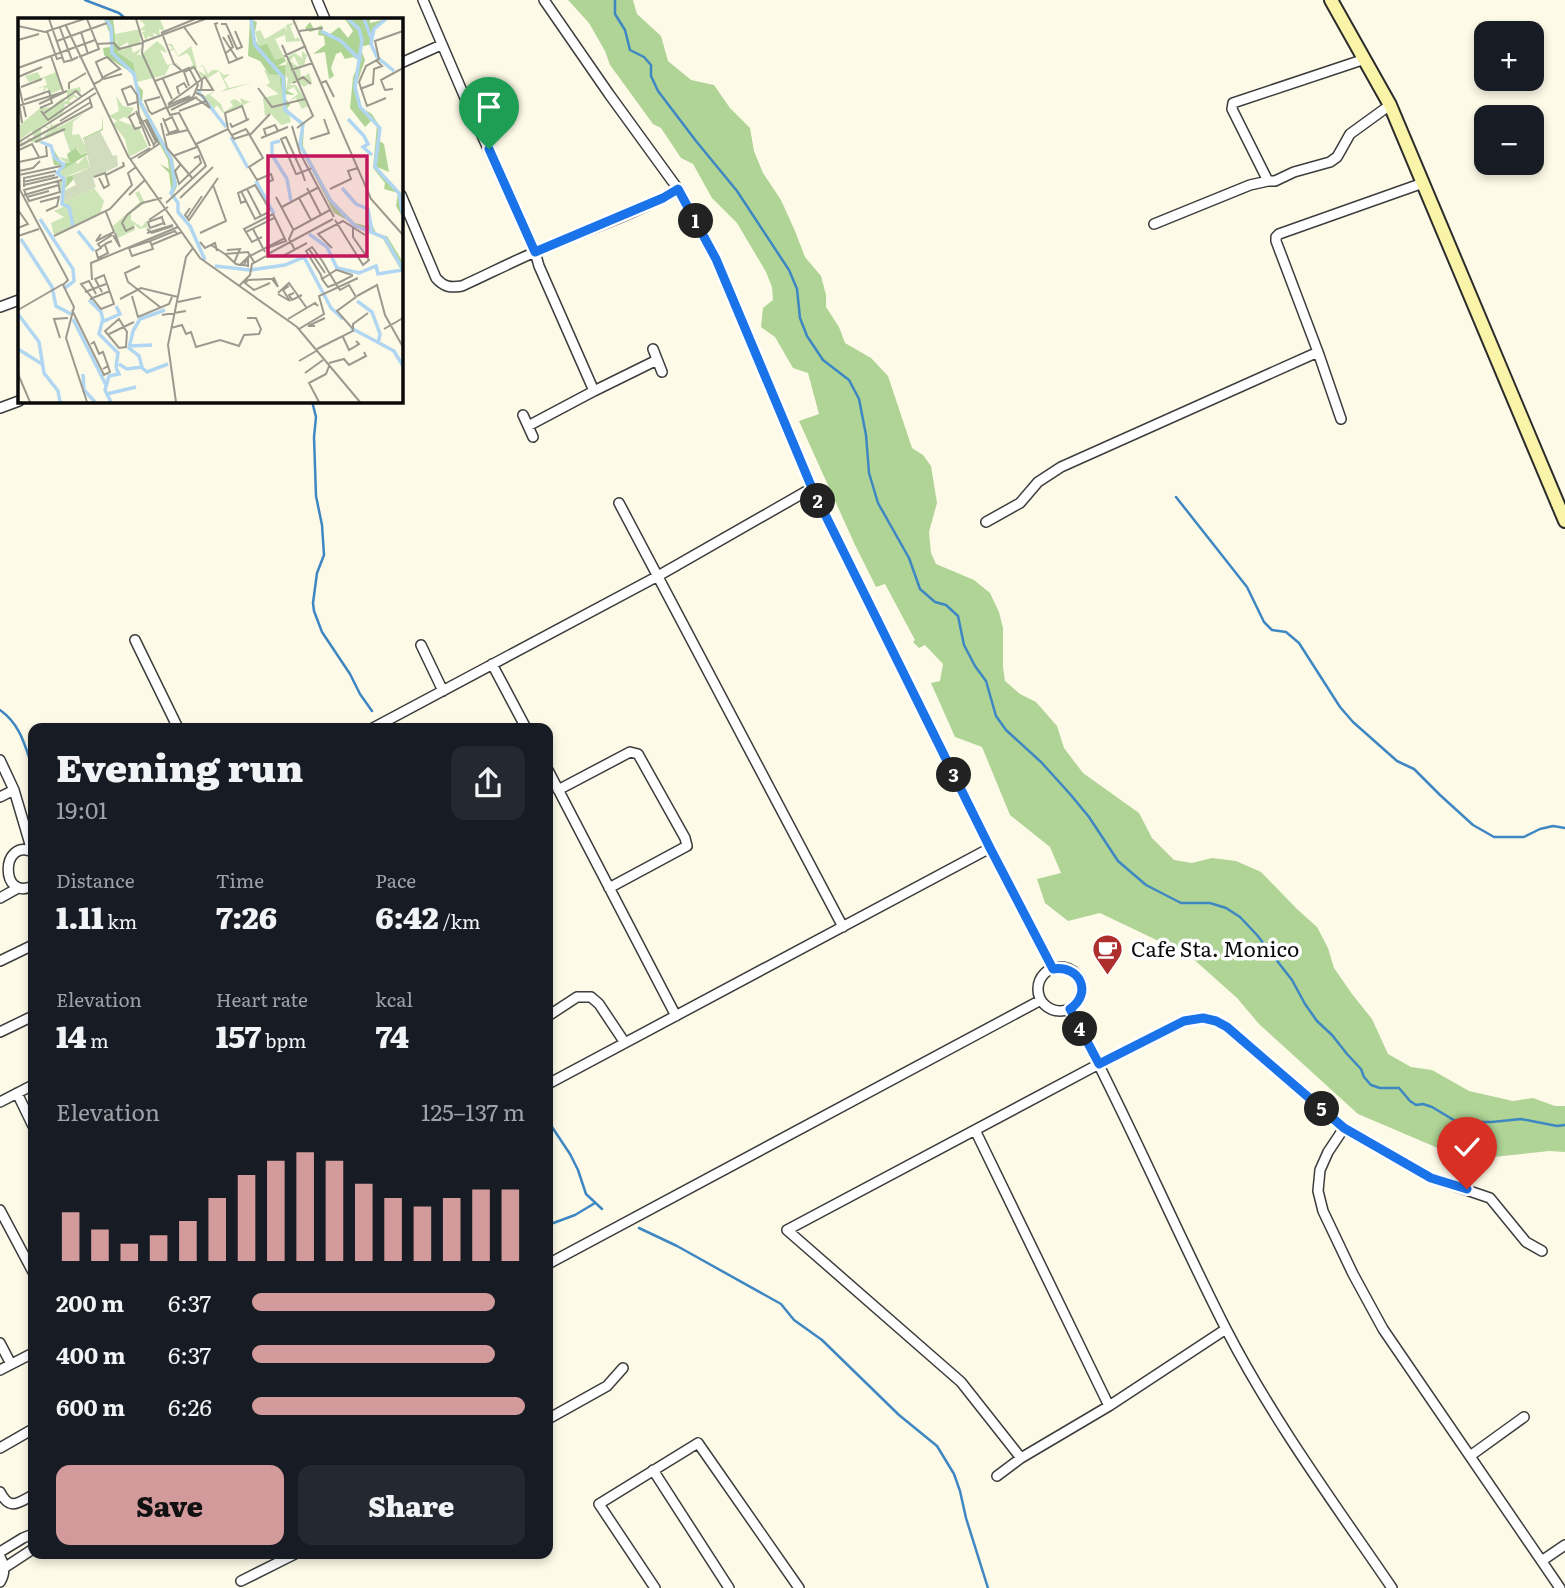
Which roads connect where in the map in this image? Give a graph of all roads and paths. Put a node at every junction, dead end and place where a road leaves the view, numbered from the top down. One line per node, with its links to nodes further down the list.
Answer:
1 (317, 0): 5 (street)
2 (423, 0): 6 (street)
3 (544, 0): 12 (street)
4 (1331, 0): 7 (street)
5 (325, 18)
6 (441, 45): 8 (street); 15 (street)
7 (1365, 59): 9 (street); 10 (street)
8 (402, 63)
9 (1390, 105): 10 (street); 11 (street)
10 (1268, 181): 14 (street)
11 (1423, 183): 19 (street); 31 (street)
12 (678, 189): 15 (street); 29 (street)
13 (402, 197): 15 (street)
14 (1154, 224)
15 (535, 252): 22 (street)
16 (18, 300): 17 (street)
17 (0, 307)
18 (653, 349): 20 (street)
19 (1318, 352): 26 (street); 32 (street)
20 (657, 360): 21 (street); 22 (street)
21 (662, 372)
22 (594, 391): 27 (street)
23 (18, 401): 24 (street)
24 (0, 408)
25 (523, 415): 27 (street)
26 (1341, 419)
27 (528, 426): 28 (street)
28 (533, 437)
29 (812, 488): 33 (street); 47 (street)
30 (619, 503): 33 (street)
31 (1565, 521)
32 (986, 522)
33 (658, 576): 36 (street); 53 (street)
34 (135, 640): 38 (street)
35 (421, 645): 37 (street)
36 (492, 664): 37 (street); 40 (street)
37 (443, 691): 39 (street)
38 (176, 723)
39 (382, 723)
40 (523, 723)
41 (0, 760): 43 (street)
42 (553, 780): 44 (street)
43 (14, 790): 45 (street); 46 (street)
44 (558, 790): 51 (street); 51 (street)
45 (0, 797)
46 (28, 836)
47 (990, 848): 53 (street); 56 (street)
48 (28, 851): 49 (street)
49 (19, 888): 50 (street); 52 (street)
50 (28, 888)
51 (610, 888): 60 (street)
52 (0, 898)
53 (843, 927): 60 (street)
54 (28, 947): 55 (street)
55 (0, 961)
56 (1053, 969): 57 (street); 58 (street)
57 (1041, 1000): 58 (street); 74 (street)
58 (1070, 1009): 64 (street)
59 (553, 1013): 63 (street)
60 (676, 1016): 63 (street)
61 (28, 1018): 62 (street)
62 (0, 1032)
63 (625, 1043): 65 (street)
64 (1099, 1064): 70 (street); 71 (street); 76 (street)
65 (553, 1081)
66 (28, 1087): 67 (street)
67 (16, 1093): 68 (street); 69 (street)
68 (0, 1102)
69 (28, 1116)
70 (1344, 1128): 73 (street); 87 (street)
71 (975, 1130): 82 (street); 88 (street)
72 (0, 1210): 75 (street)
73 (1542, 1251)
74 (553, 1261)
75 (28, 1263)
76 (1226, 1329): 82 (street); 106 (street)
77 (0, 1343): 79 (street)
78 (28, 1356): 79 (street)
79 (11, 1364): 81 (street)
80 (623, 1368): 83 (street)
81 (0, 1370)
82 (1109, 1406): 88 (street)
83 (553, 1416)
84 (1524, 1416): 87 (street)
85 (28, 1432): 86 (street)
86 (0, 1448)
87 (1470, 1456): 99 (street)
88 (1021, 1458): 90 (street)
89 (653, 1470): 103 (street); 104 (street); 105 (street)
90 (997, 1476)
91 (0, 1492): 92 (street)
92 (28, 1498)
93 (28, 1536): 95 (street)
94 (1565, 1545): 99 (street)
95 (0, 1552)
96 (28, 1552): 100 (street)
97 (0, 1558): 100 (street)
98 (285, 1559): 101 (street)
99 (1542, 1560): 107 (street)
100 (4, 1568): 102 (street)
101 (241, 1581)
102 (0, 1582)
103 (655, 1588)
104 (729, 1588)
105 (799, 1588)
106 (1392, 1588)
107 (1560, 1588)

